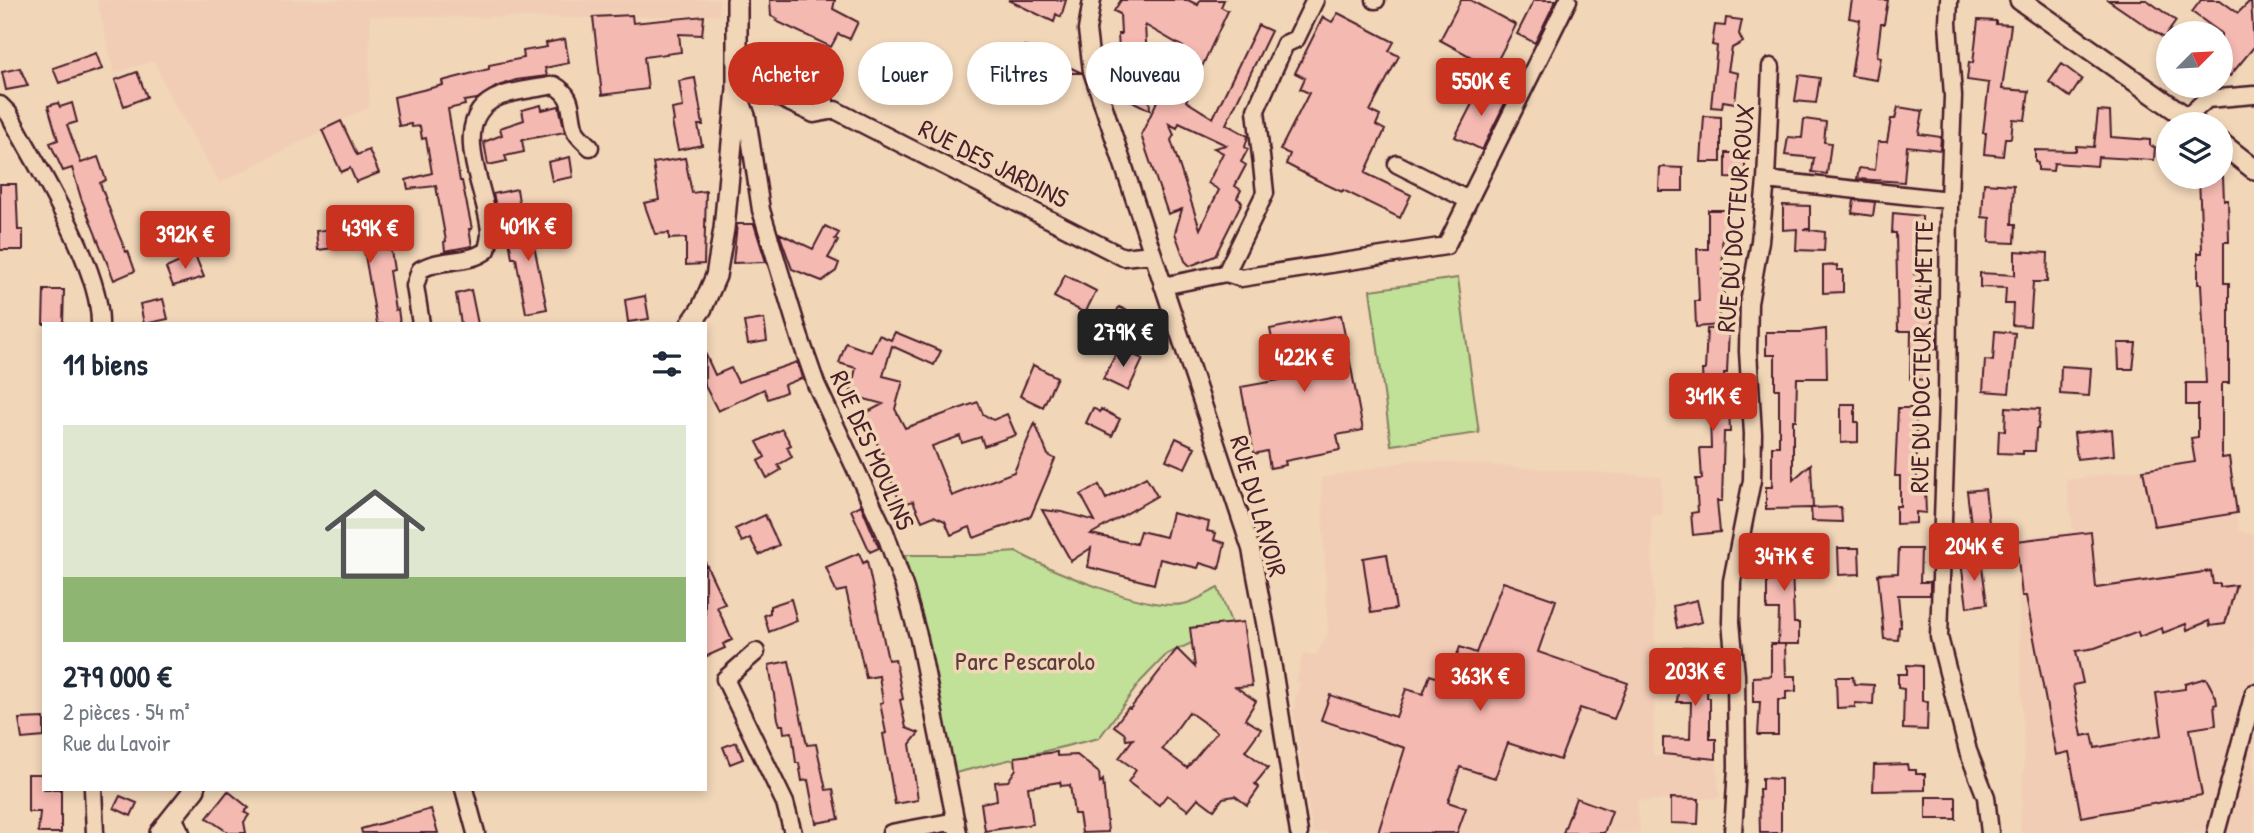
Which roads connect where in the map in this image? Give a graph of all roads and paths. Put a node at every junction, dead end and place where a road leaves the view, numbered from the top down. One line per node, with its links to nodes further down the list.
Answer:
1 (737, 0): 7 (street)
2 (1092, 0): 24 (street, RUE DU LAVOIR)
3 (1315, 0): 25 (street)
4 (1567, 0): 22 (street)
5 (1949, 0): 23 (street, RUE DU DOCTEUR CALMETTE)
6 (2020, 0): 14 (street)
7 (736, 42)
8 (1771, 67): 21 (street, RUE DU DOCTEUR ROUX)
9 (2254, 95): 15 (street)
10 (0, 105): 27 (street)
11 (738, 105): 16 (street)
12 (795, 105): 13 (street, RUE DES JARDINS)
13 (830, 106): 24 (street, RUE DES JARDINS)
14 (2179, 112)
15 (2198, 112)
16 (741, 141): 29 (street); 36 (street, RUE DES MOULINS)
17 (590, 148): 28 (street)
18 (2233, 152): 20 (street)
19 (1397, 164): 22 (street)
20 (2254, 169)
21 (1766, 180): 23 (street); 43 (street, RUE DU DOCTEUR ROUX)
22 (1468, 200): 25 (street)
23 (1949, 200): 44 (street, RUE DU DOCTEUR CALMETTE)
24 (1152, 254): 26 (street, RUE DU LAVOIR)
25 (1226, 273): 26 (street)
26 (1163, 286): 42 (street, RUE DU LAVOIR)
27 (100, 322)
28 (421, 322)
29 (692, 322)
30 (756, 652): 40 (street)
31 (2254, 693): 45 (street)
32 (93, 791): 37 (street)
33 (194, 791): 35 (street)
34 (465, 791): 39 (street)
35 (177, 825): 38 (street)
36 (957, 827): 41 (street)
37 (95, 833)
38 (160, 833)
39 (476, 833)
40 (793, 833)
41 (891, 833)
42 (1299, 833)
43 (1733, 833)
44 (1990, 833)
45 (2216, 833)

